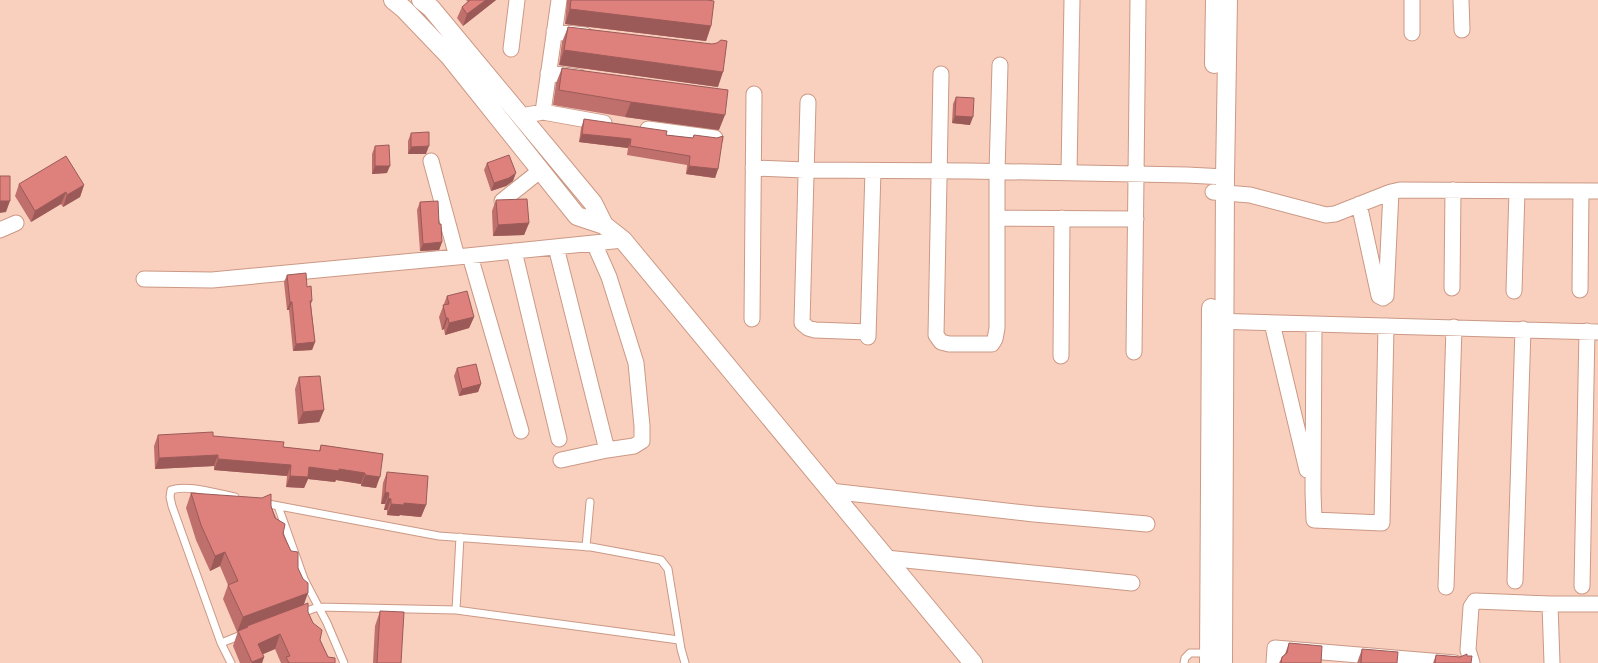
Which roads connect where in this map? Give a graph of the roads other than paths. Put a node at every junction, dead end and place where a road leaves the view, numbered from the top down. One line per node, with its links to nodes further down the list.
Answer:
1 (393, 0): 29 (street)
2 (421, 0): 23 (street)
3 (517, 0): 15 (street)
4 (559, 0): 12 (street)
5 (1072, 0): 34 (street)
6 (1138, 0): 35 (street)
7 (1215, 0): 36 (street)
8 (1228, 0): 36 (street)
9 (1412, 0): 13 (street)
10 (1461, 0): 11 (street)
11 (1462, 30)
12 (554, 32): 14 (street); 17 (street)
13 (1412, 33)
14 (600, 37)
15 (511, 48)
16 (1000, 65): 33 (street)
17 (548, 73): 19 (street); 22 (street)
18 (941, 74): 32 (street)
19 (595, 79)
20 (754, 94): 28 (street)
21 (808, 102): 30 (street)
22 (543, 112): 23 (street); 24 (street)
23 (521, 116): 48 (street)
24 (616, 125)
25 (631, 127): 26 (street)
26 (715, 138)
27 (431, 161): 54 (street)
28 (753, 168): 30 (street); 59 (street)
29 (541, 170): 42 (street); 48 (street)
30 (805, 170): 31 (street); 31 (street)
31 (873, 171): 32 (street)
32 (939, 171): 33 (street); 44 (street)
33 (997, 172): 34 (street); 44 (street)
34 (1069, 173): 35 (street)
35 (1137, 174): 36 (street); 46 (street)
36 (1219, 185): 43 (street); 60 (street)
37 (1453, 190): 38 (street); 41 (street); 56 (street)
38 (1517, 190): 39 (street); 58 (street)
39 (1582, 191): 40 (street); 57 (street)
40 (1598, 191)
41 (1391, 192): 43 (street); 43 (street)
42 (502, 202)
43 (1359, 204)
44 (997, 218): 45 (street)
45 (1062, 218): 46 (street); 68 (street)
46 (1136, 219): 67 (street)
47 (16, 223): 49 (street)
48 (604, 225): 50 (street)
49 (0, 230)
50 (623, 240): 51 (street); 74 (street)
51 (594, 243): 52 (street); 71 (street)
52 (556, 247): 53 (street); 71 (street)
53 (514, 251): 54 (street); 70 (street)
54 (464, 257): 55 (street); 69 (street)
55 (144, 279)
56 (1452, 288)
57 (1580, 290)
58 (1514, 291)
59 (752, 319)
60 (1218, 321): 61 (street); 97 (street)
61 (1272, 323): 62 (street); 75 (street)
62 (1314, 324): 63 (street); 75 (street)
63 (1386, 326): 64 (street); 75 (street)
64 (1454, 327): 65 (street); 87 (street)
65 (1523, 329): 66 (street); 84 (street)
66 (1593, 331): 73 (street)
67 (1134, 352)
68 (1061, 356)
69 (521, 431)
70 (559, 439)
71 (607, 450): 72 (street)
72 (561, 460)
73 (1592, 478): 86 (street)
74 (830, 490): 80 (street); 83 (street)
75 (1313, 491)
76 (240, 498): 95 (lane)
77 (255, 501): 79 (lane)
78 (590, 502): 82 (lane)
79 (278, 506): 81 (lane); 90 (lane)
80 (1147, 524)
81 (460, 537): 82 (lane); 91 (lane)
82 (586, 547): 94 (lane)
83 (886, 558): 85 (street); 103 (street)
84 (1515, 581)
85 (1132, 583)
86 (1582, 586)
87 (1446, 587)
88 (1550, 604): 89 (street); 107 (street); 108 (street)
89 (1598, 604)
90 (318, 607): 91 (lane); 92 (lane); 101 (lane)
91 (456, 610): 94 (lane)
92 (295, 615)
93 (251, 632): 95 (lane)
94 (679, 640): 102 (lane)
95 (221, 643): 100 (lane)
96 (1323, 657): 98 (street); 105 (street)
97 (1213, 660): 104 (lane)
98 (1398, 660): 99 (street)
99 (1429, 662): 106 (street)
100 (231, 663)
101 (344, 663)
102 (685, 663)
103 (973, 663)
104 (1184, 663)
105 (1274, 663)
106 (1455, 663)
107 (1472, 663)
108 (1552, 663)

